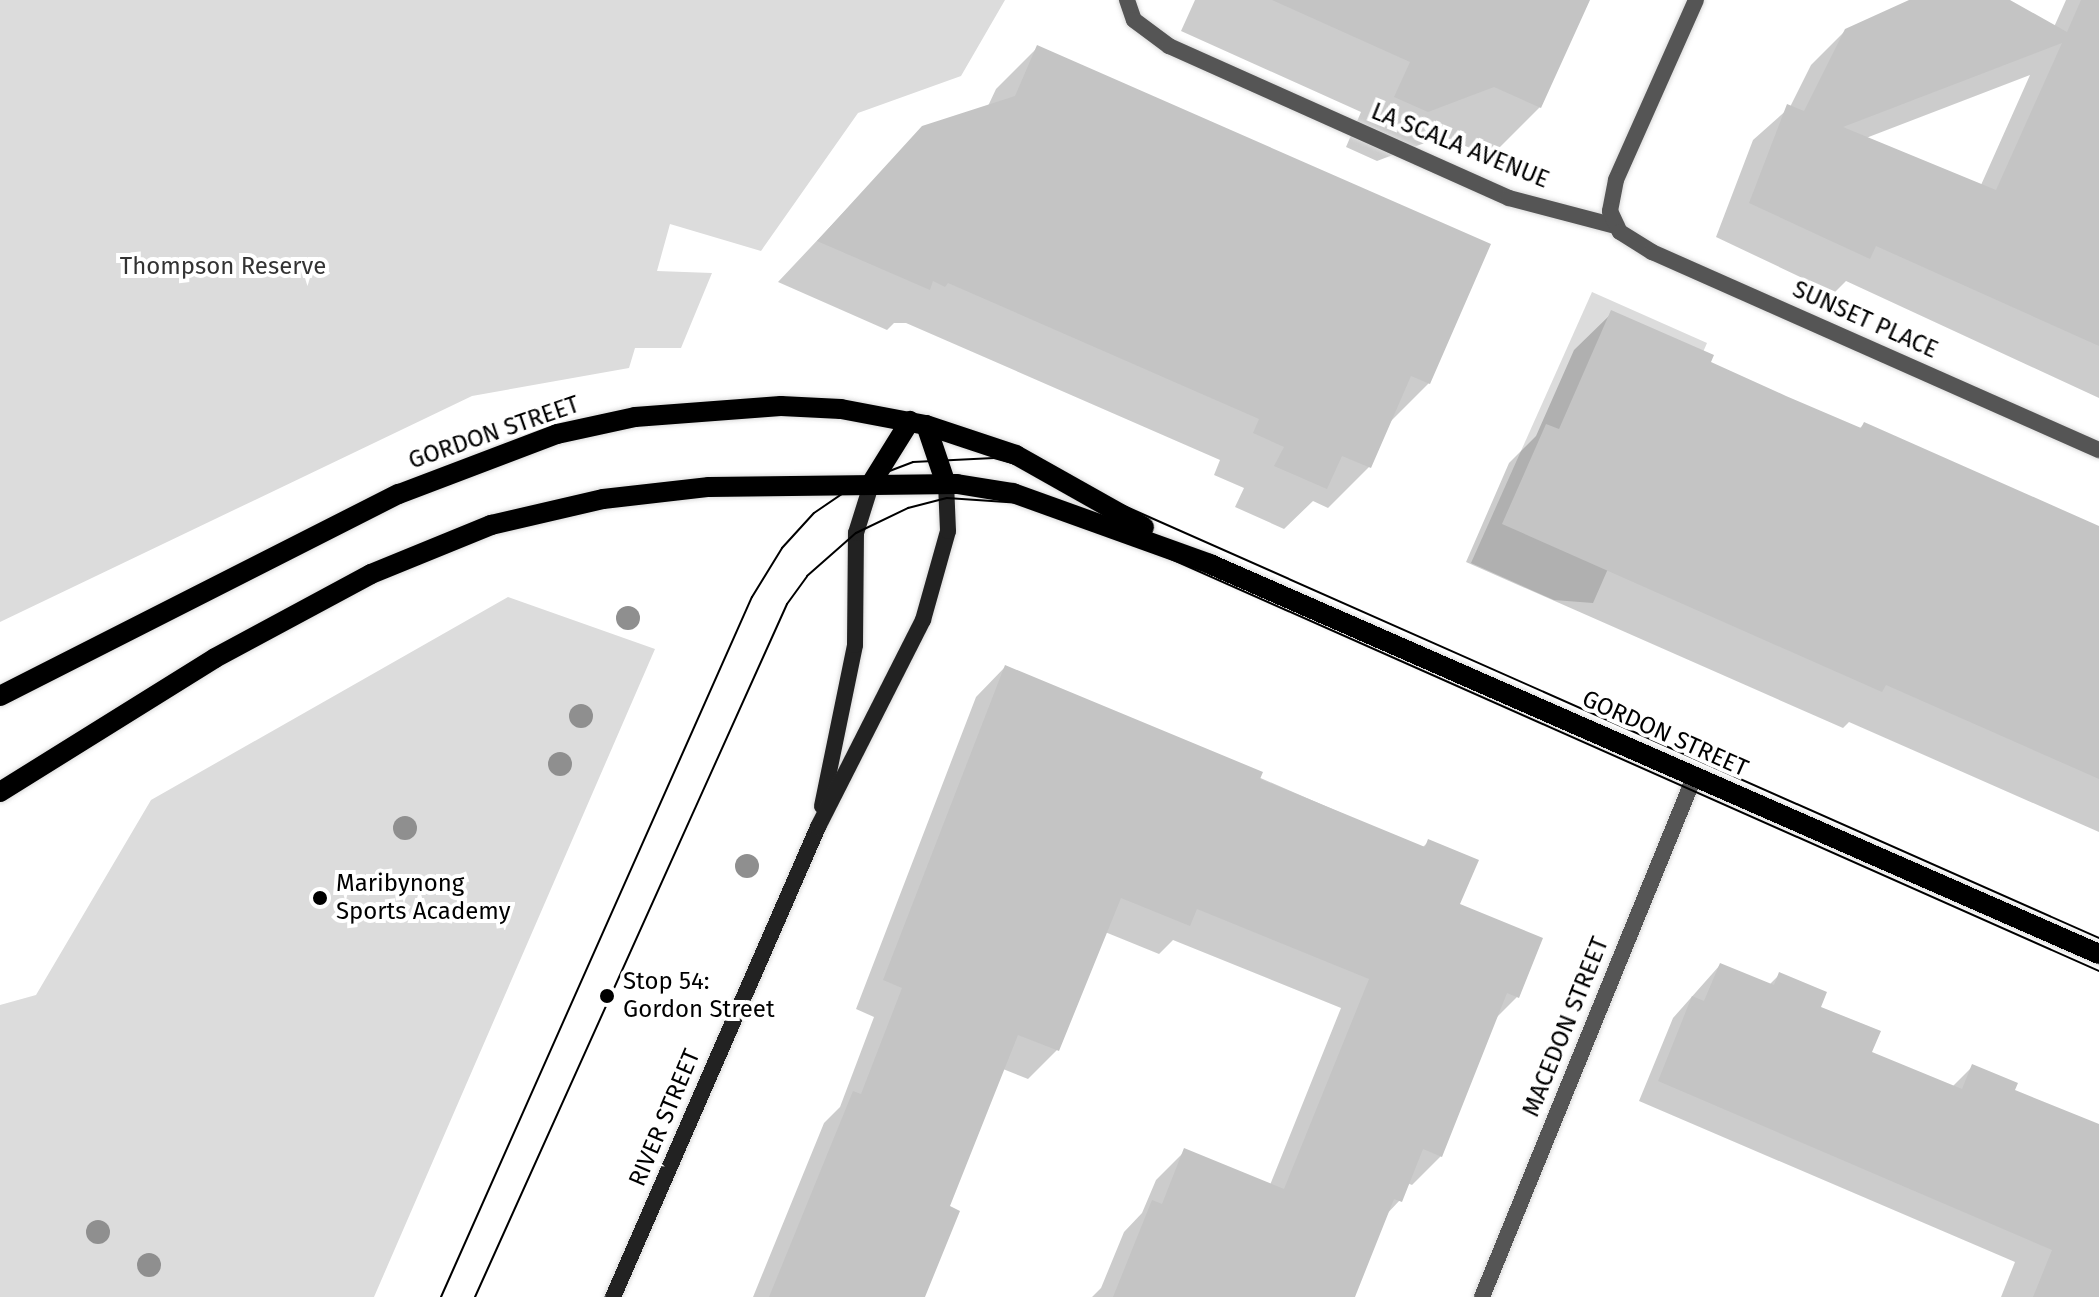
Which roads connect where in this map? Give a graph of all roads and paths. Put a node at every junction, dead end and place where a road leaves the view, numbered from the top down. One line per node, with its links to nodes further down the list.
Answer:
1 (1127, 0): 3 (street, LA SCALA AVENUE)
2 (1696, 0): 3 (street)
3 (1616, 226): 5 (street, SUNSET PLACE)
4 (918, 423): 6 (main road); 7 (main road); 8 (main road, GORDON STREET); 9 (main road, GORDON STREET)
5 (2099, 450)
6 (872, 482): 7 (main road, GORDON STREET); 11 (main road); 12 (street, RIVER STREET)
7 (946, 484): 8 (main road, GORDON STREET); 12 (street, RIVER STREET)
8 (1210, 564): 10 (main road, GORDON STREET)
9 (0, 696)
10 (1695, 775): 13 (main road, GORDON STREET); 15 (street, MACEDON STREET)
11 (0, 792)
12 (818, 827): 14 (street, RIVER STREET)
13 (2099, 954)
14 (613, 1297)
15 (1482, 1297)

